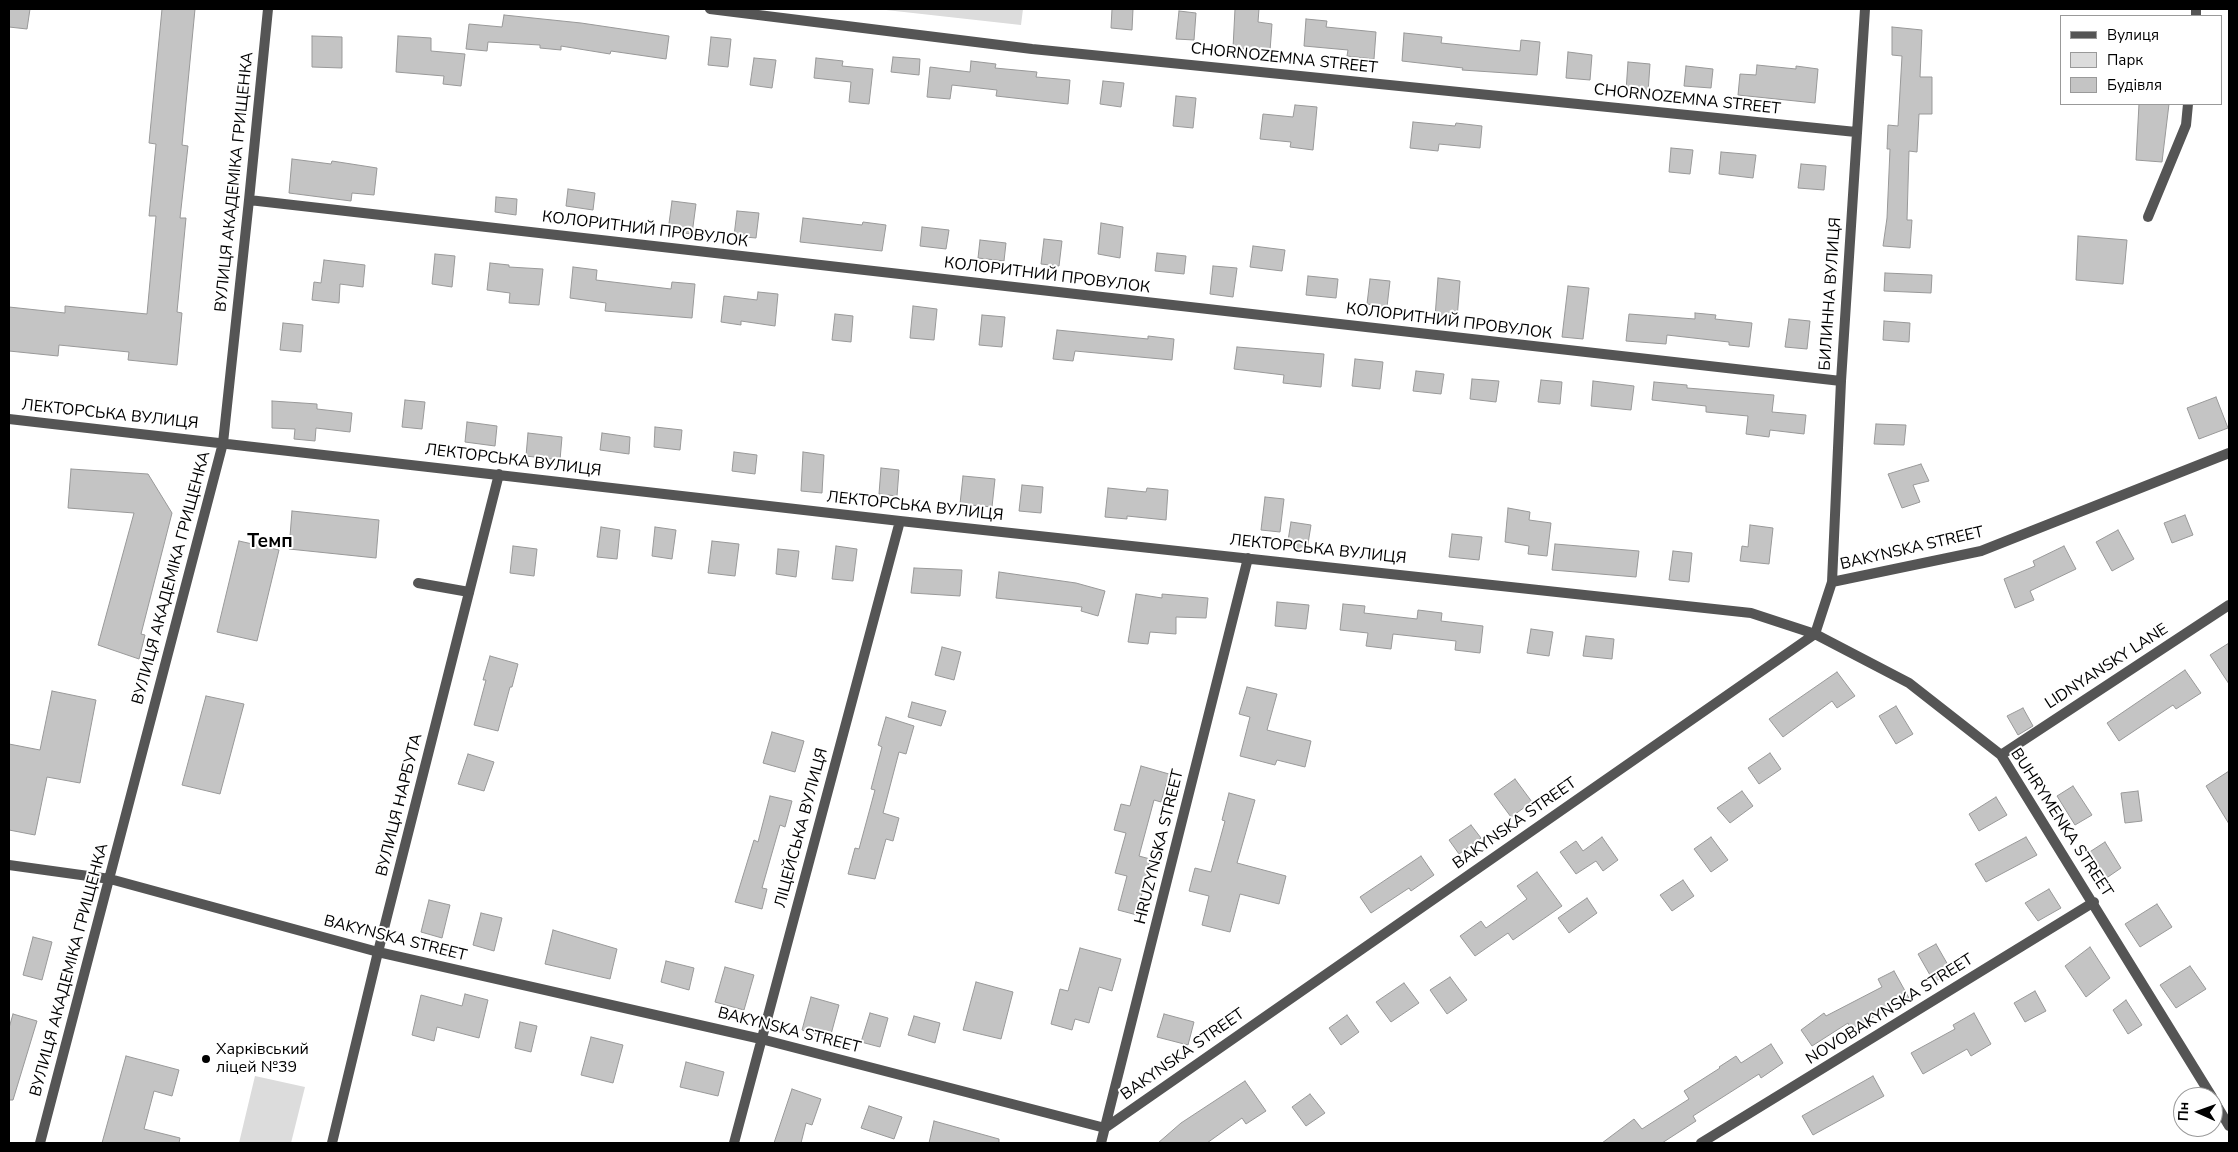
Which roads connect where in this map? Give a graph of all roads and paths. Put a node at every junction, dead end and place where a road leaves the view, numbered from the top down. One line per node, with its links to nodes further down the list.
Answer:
1 (268, 9): 6 (street, ВУЛИЦЯ АКАДЕМІКА ГРИЩЕНКА)
2 (710, 9): 5 (street, CHORNOZEMNA STREET)
3 (1865, 9): 5 (street, БИЛИННА ВУЛИЦЯ)
4 (2188, 105): 7 (street)
5 (1856, 132): 8 (street, БИЛИННА ВУЛИЦЯ)
6 (250, 200): 8 (street, КОЛОРИТНИЙ ПРОВУЛОК); 10 (street, ВУЛИЦЯ АКАДЕМІКА ГРИЩЕНКА)
7 (2148, 217)
8 (1841, 381): 15 (street, БИЛИННА ВУЛИЦЯ)
9 (9, 419): 10 (street, ЛЕКТОРСЬКА ВУЛИЦЯ)
10 (223, 443): 12 (street, ЛЕКТОРСЬКА ВУЛИЦЯ); 22 (street, ВУЛИЦЯ АКАДЕМІКА ГРИЩЕНКА)
11 (2229, 454): 15 (street, BAKYNSKA STREET)
12 (499, 474): 13 (street, ЛЕКТОРСЬКА ВУЛИЦЯ); 17 (street, ВУЛИЦЯ НАРБУТА)
13 (900, 521): 14 (street, ЛЕКТОРСЬКА ВУЛИЦЯ); 25 (street, ЛІЦЕЙСЬКА ВУЛИЦЯ)
14 (1248, 558): 19 (street, ЛЕКТОРСЬКА ВУЛИЦЯ); 27 (street, HRUZYNSKA STREET)
15 (1832, 582): 19 (street, BAKYNSKA STREET)
16 (418, 583): 17 (street)
17 (470, 592): 24 (street, ВУЛИЦЯ НАРБУТА)
18 (2229, 604): 20 (street, LIDNYANSKY LANE)
19 (1815, 634): 20 (street, BUHRYMENKA STREET); 27 (street, BAKYNSKA STREET)
20 (2001, 755): 23 (street, BUHRYMENKA STREET)
21 (9, 865): 22 (street, BAKYNSKA STREET)
22 (110, 879): 24 (street, BAKYNSKA STREET); 28 (street, ВУЛИЦЯ АКАДЕМІКА ГРИЩЕНКА)
23 (2094, 902): 26 (street, BUHRYMENKA STREET); 32 (street, NOVOBAKYNSKA STREET)
24 (378, 952): 25 (street, BAKYNSKA STREET); 29 (street, ВУЛИЦЯ НАРБУТА)
25 (761, 1039): 27 (street, BAKYNSKA STREET); 30 (street, ЛІЦЕЙСЬКА ВУЛИЦЯ)
26 (2205, 1087)
27 (1105, 1128): 31 (street, HRUZYNSKA STREET)
28 (40, 1143)
29 (332, 1143)
30 (734, 1143)
31 (1101, 1143)
32 (1701, 1143)

